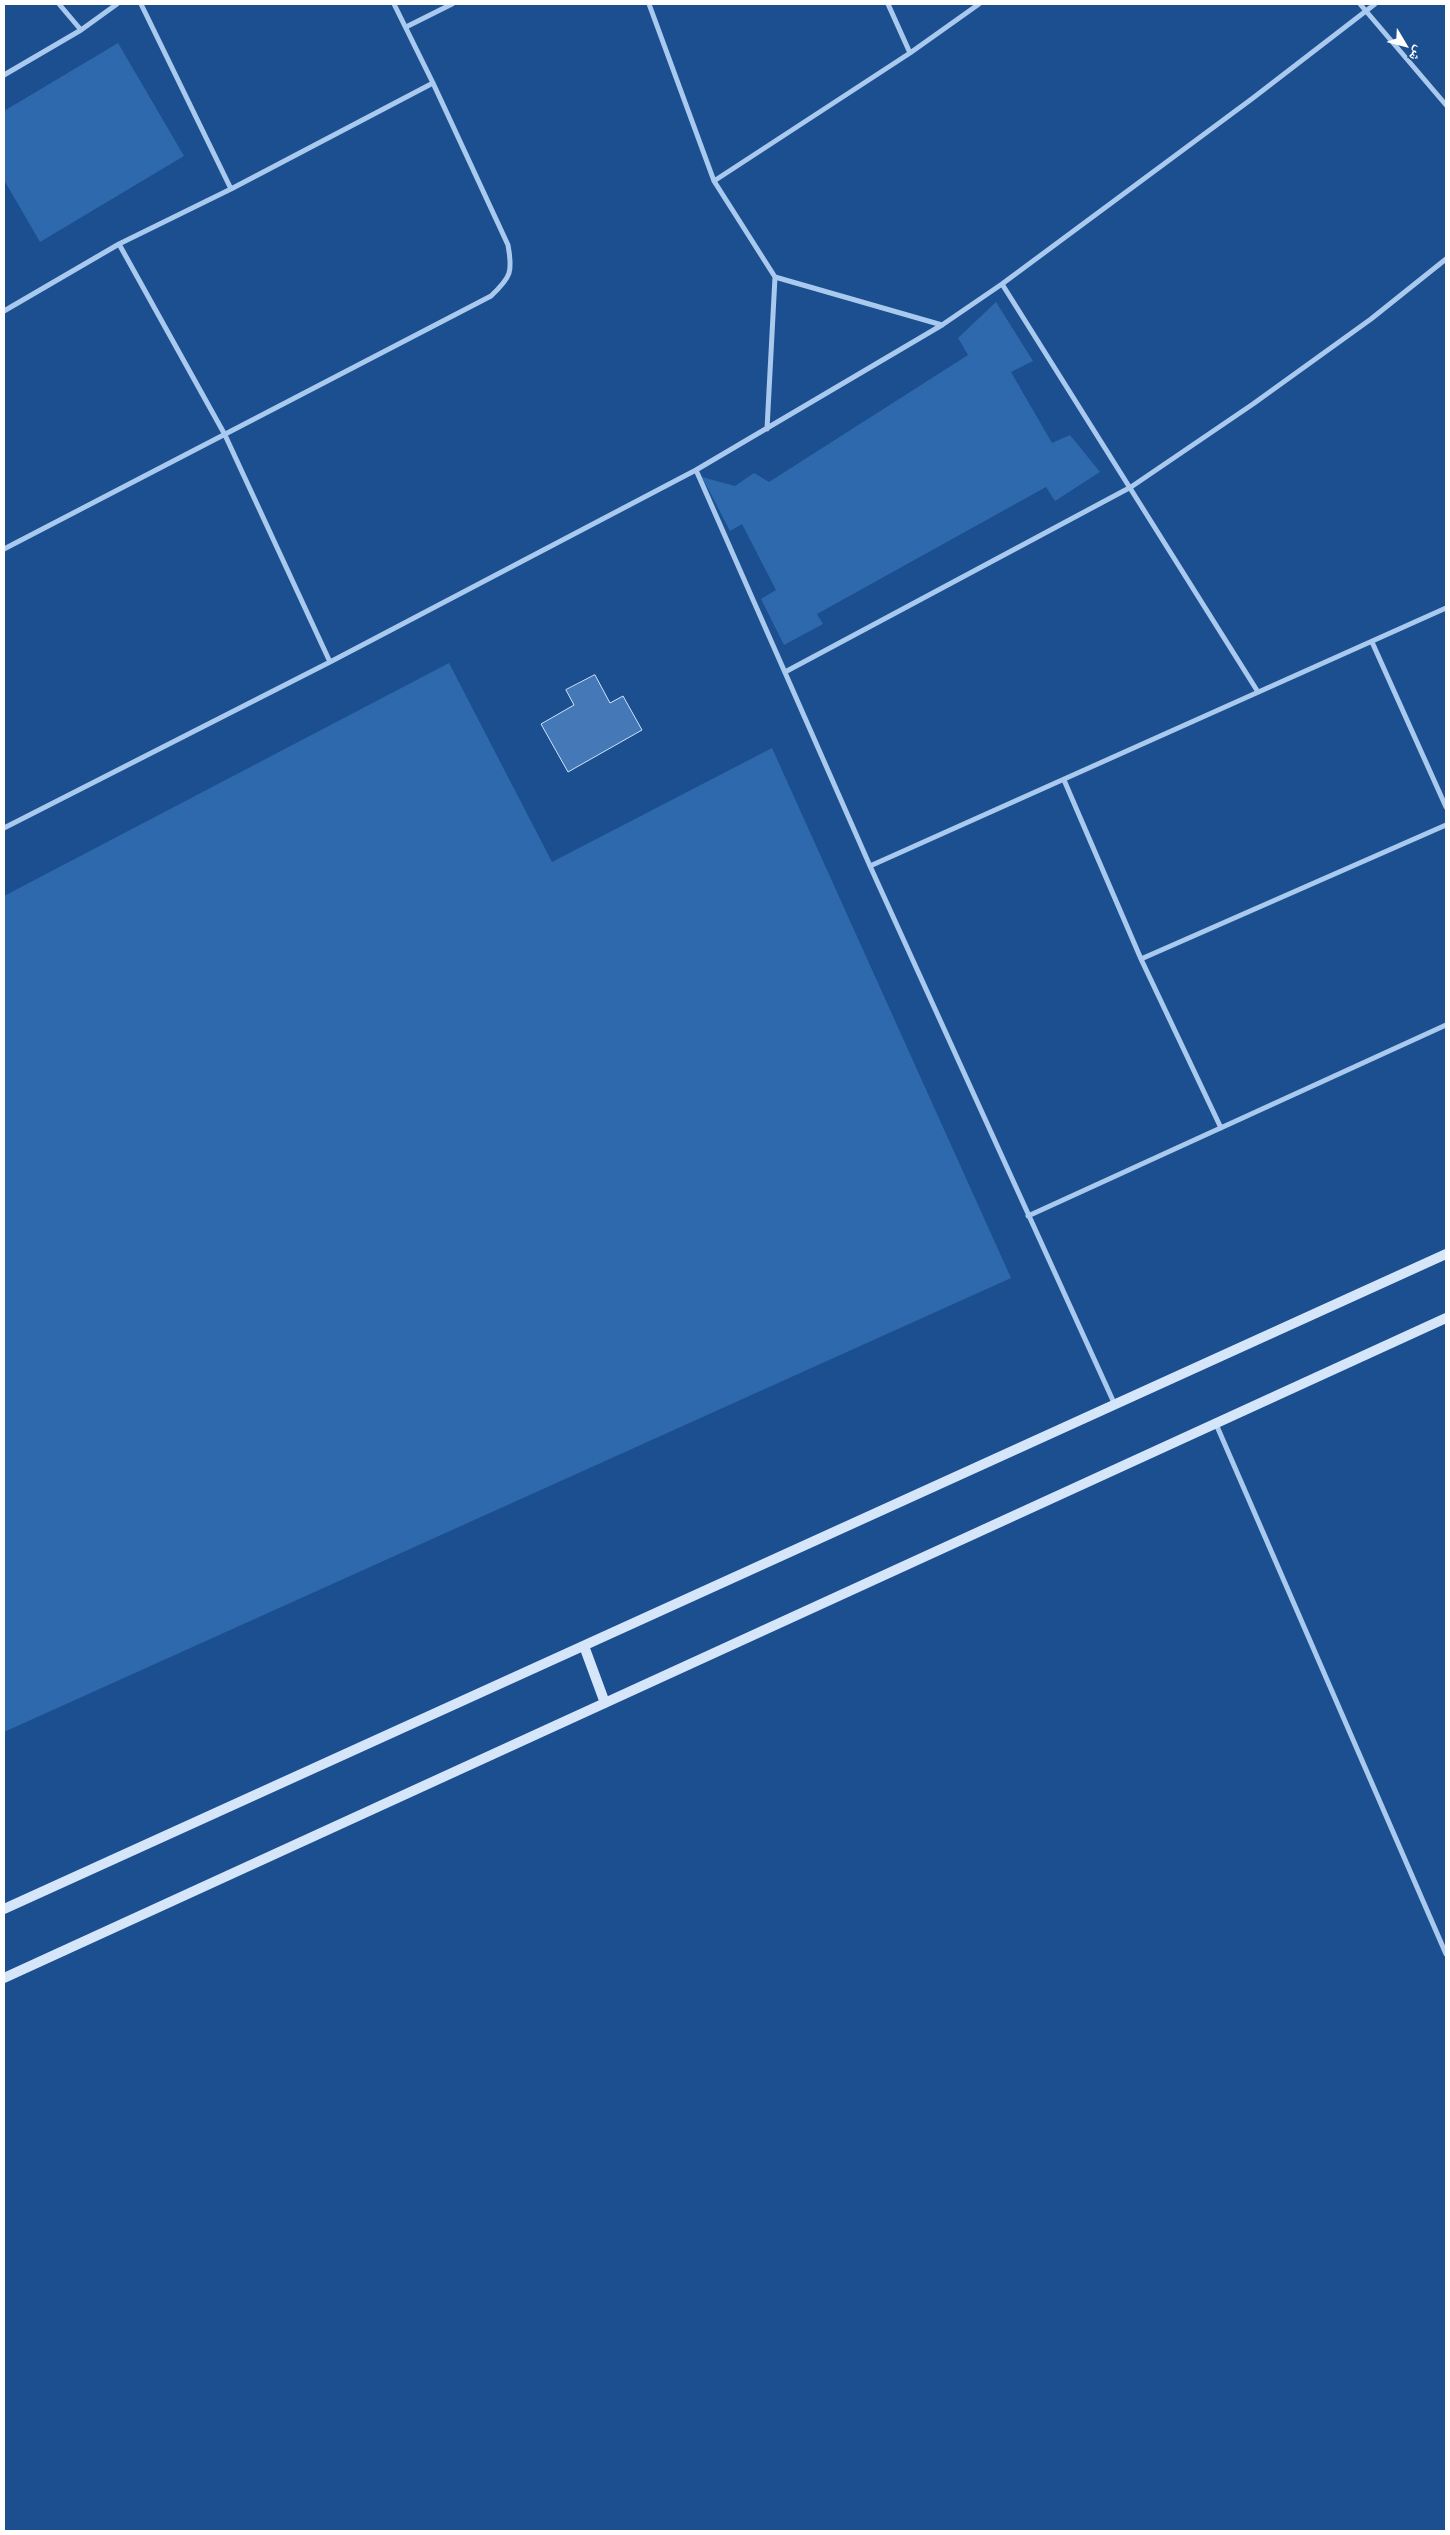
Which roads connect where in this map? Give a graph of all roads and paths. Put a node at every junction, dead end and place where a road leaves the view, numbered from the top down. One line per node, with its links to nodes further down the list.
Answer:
1 (59, 4): 13 (street)
2 (117, 4): 13 (street)
3 (141, 4): 19 (street)
4 (394, 4): 12 (street)
5 (452, 4): 12 (street)
6 (649, 4): 18 (street)
7 (888, 4): 14 (street)
8 (979, 4): 14 (street)
9 (1360, 4): 11 (street)
10 (1375, 4): 11 (street)
11 (1366, 11): 17 (street); 23 (street)
12 (406, 27): 16 (street)
13 (81, 30): 15 (street)
14 (910, 54): 18 (street)
15 (4, 76)
16 (433, 83): 19 (street); 27 (street)
17 (1446, 104)
18 (714, 180): 22 (street)
19 (231, 189): 20 (street)
20 (119, 244): 24 (street); 27 (street)
21 (1446, 259): 29 (street)
22 (775, 277): 25 (street); 26 (street)
23 (1002, 284): 25 (street); 29 (street)
24 (4, 311)
25 (942, 325): 26 (street)
26 (768, 429): 28 (street)
27 (226, 435): 30 (street); 33 (street)
28 (696, 470): 33 (street); 34 (street)
29 (1131, 487): 34 (street); 35 (street)
30 (4, 549)
31 (1446, 608): 32 (street)
32 (1372, 642): 35 (street); 37 (street)
33 (330, 662): 39 (street)
34 (785, 672): 40 (street)
35 (1258, 692): 36 (street)
36 (1064, 780): 40 (street); 41 (street)
37 (1446, 807)
38 (1446, 825): 41 (street)
39 (4, 828)
40 (870, 866): 44 (street)
41 (1142, 958): 43 (street)
42 (1446, 1025): 43 (street)
43 (1222, 1128): 44 (street)
44 (1028, 1216): 47 (street)
45 (1446, 1254): 47 (main road)
46 (1446, 1318): 48 (main road)
47 (1115, 1406): 49 (main road)
48 (1216, 1424): 50 (main road); 52 (street)
49 (584, 1646): 50 (main road); 51 (main road)
50 (605, 1703): 53 (main road)
51 (4, 1909)
52 (1446, 1954)
53 (4, 1978)

